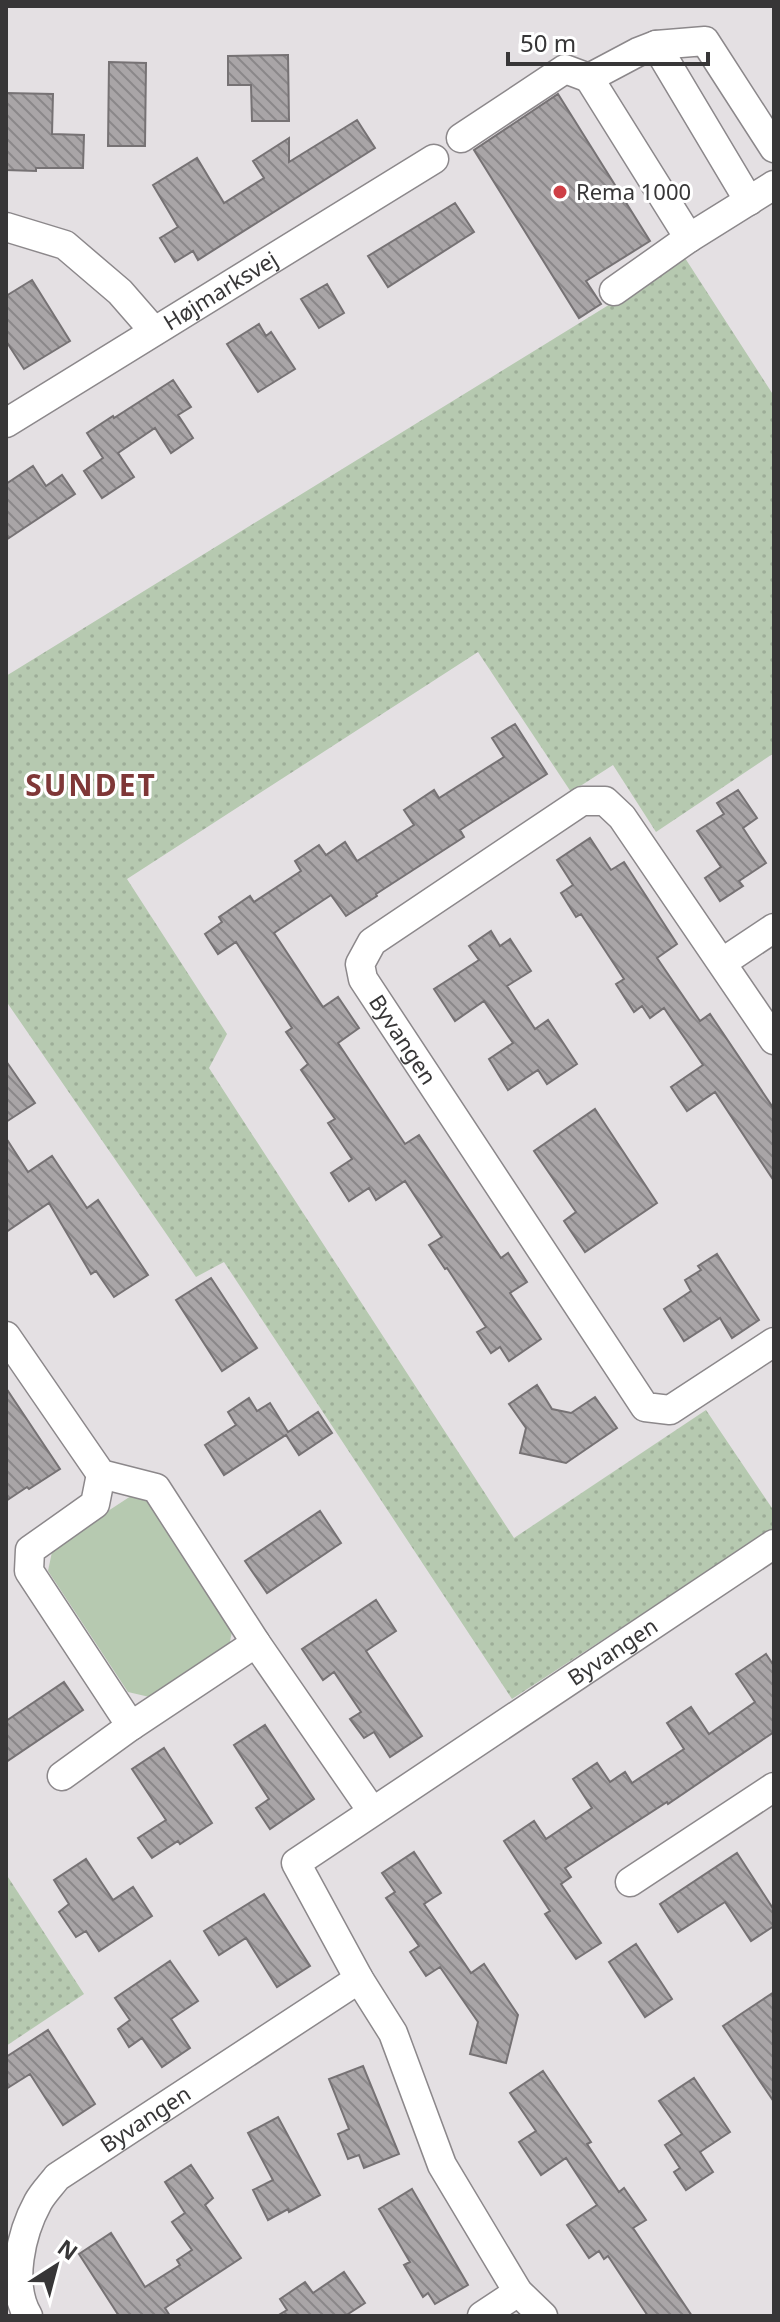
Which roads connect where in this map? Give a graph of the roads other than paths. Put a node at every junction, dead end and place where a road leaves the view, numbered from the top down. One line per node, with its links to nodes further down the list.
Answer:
1 (656, 45): 2 (street); 4 (street); 7 (street)
2 (589, 78): 3 (street); 9 (street)
3 (461, 138)
4 (774, 148)
5 (434, 159): 11 (street, Højmarksvej)
6 (774, 185): 7 (street)
7 (749, 201): 9 (street)
8 (6, 227): 11 (street)
9 (689, 238): 10 (street)
10 (614, 291)
11 (154, 331): 12 (street, Højmarksvej)
12 (6, 423)
13 (774, 928): 14 (street)
14 (723, 962): 15 (street, Byvangen); 17 (street, Byvangen)
15 (774, 1040)
16 (6, 1336): 18 (street)
17 (774, 1342)
18 (101, 1474): 20 (street); 21 (street)
19 (774, 1544): 24 (street, Byvangen)
20 (256, 1643): 21 (street); 24 (street)
21 (131, 1726): 22 (street)
22 (62, 1776)
23 (774, 1787): 25 (street)
24 (372, 1811): 26 (street, Byvangen)
25 (630, 1882)
26 (359, 1979): 27 (street, Byvangen); 28 (street, Byvangen)
27 (518, 2292): 29 (street); 30 (street, Byvangen)
28 (28, 2316)
29 (482, 2316)
30 (543, 2316)

